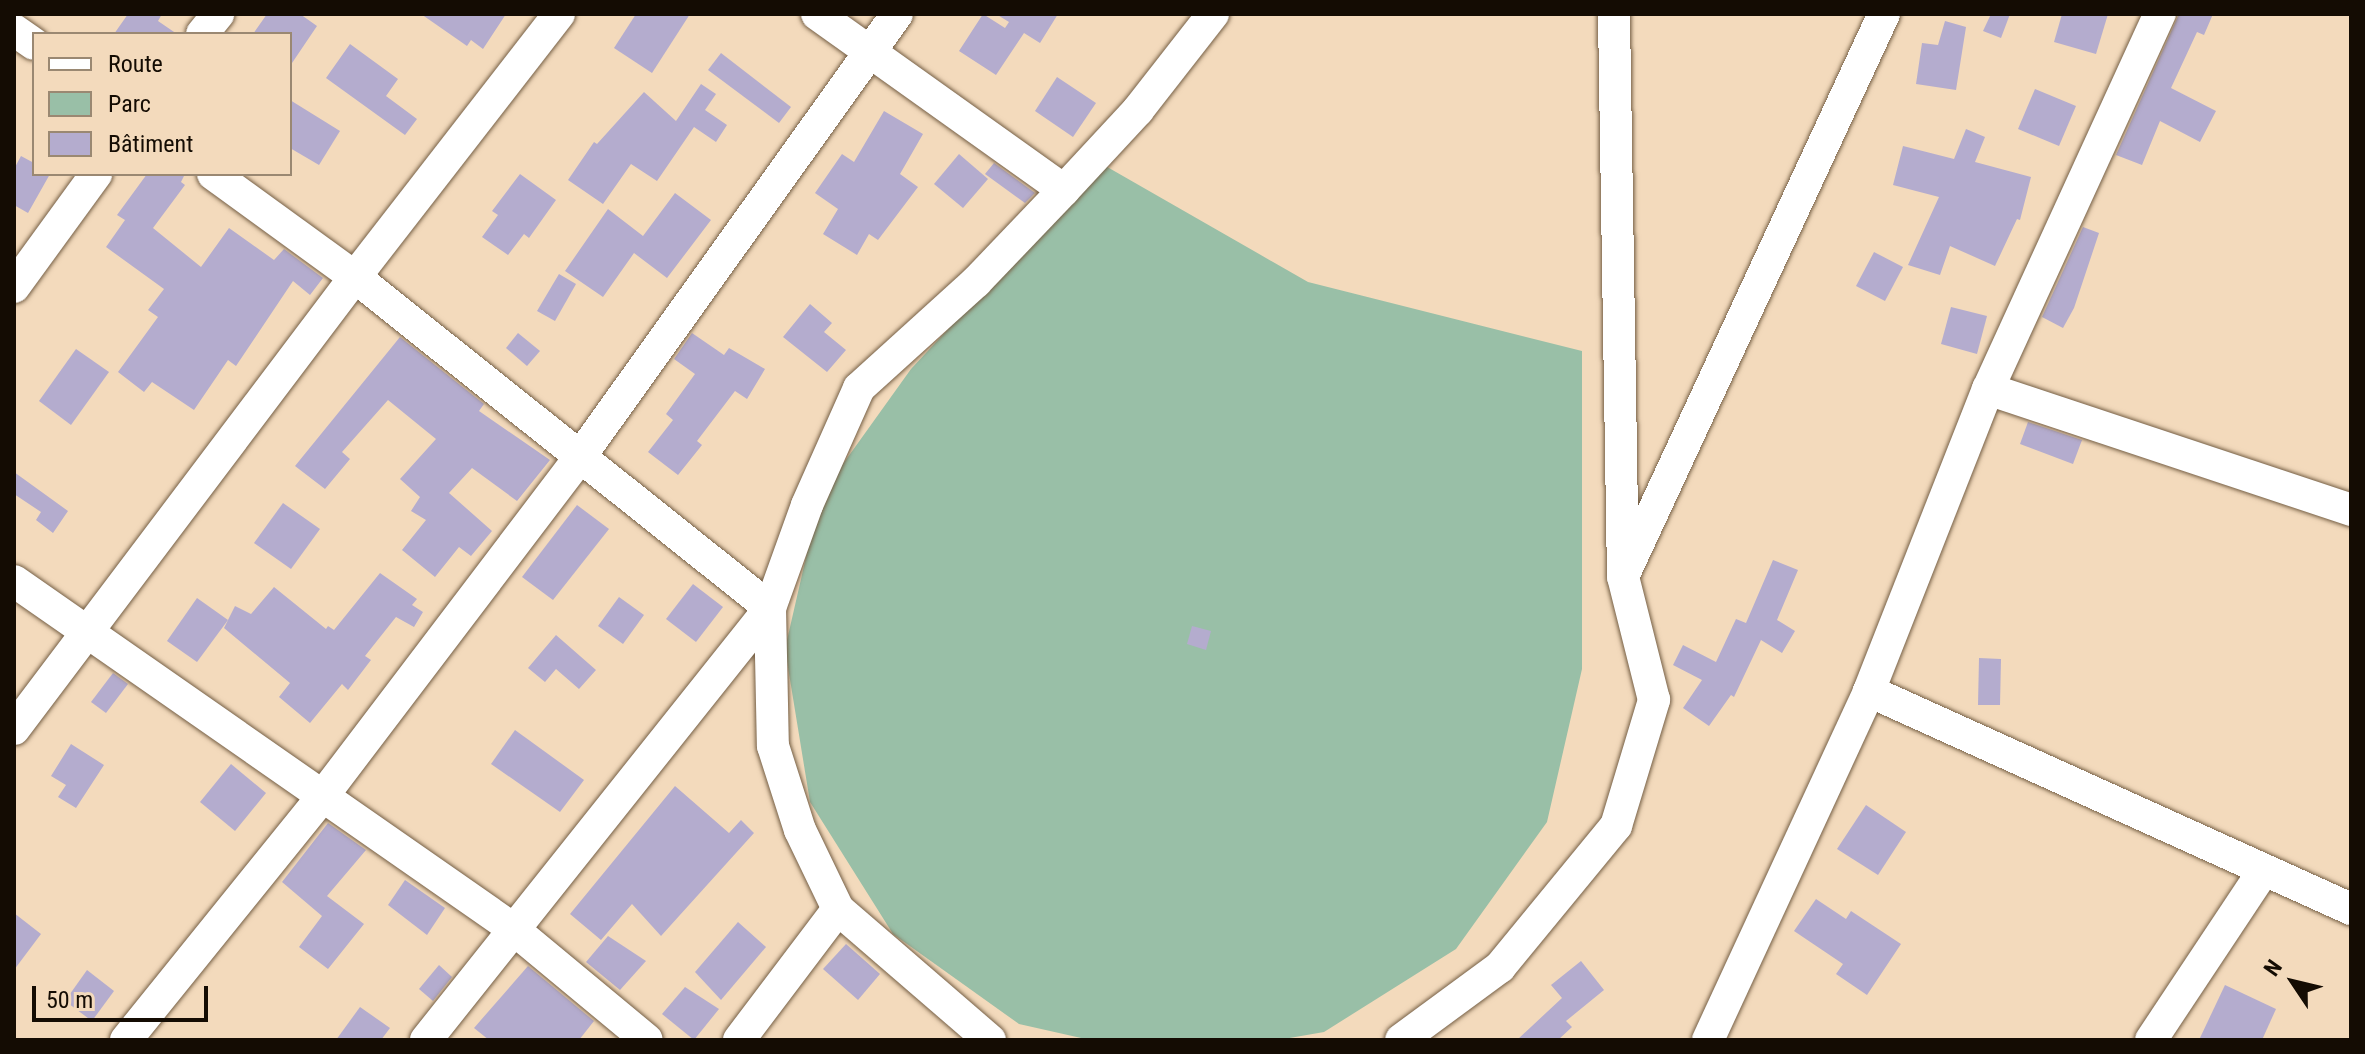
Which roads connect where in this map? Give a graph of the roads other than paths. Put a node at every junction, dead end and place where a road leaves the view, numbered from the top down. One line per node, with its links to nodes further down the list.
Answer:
1 (218, 14): 10 (street)
2 (559, 14): 16 (street)
3 (817, 14): 12 (street)
4 (897, 14): 12 (street)
5 (1213, 14): 15 (street)
6 (1614, 14): 21 (street)
7 (1884, 14): 21 (street)
8 (2160, 14): 18 (street)
9 (14, 30): 11 (street)
10 (204, 32)
11 (32, 43)
12 (870, 49): 15 (street); 19 (street)
13 (95, 176): 17 (street)
14 (216, 176): 16 (street)
15 (1064, 190): 23 (street)
16 (355, 277): 19 (street); 24 (street)
17 (14, 287)
18 (1988, 389): 20 (street); 25 (street)
19 (582, 454): 23 (street); 27 (street)
20 (2351, 510)
21 (1623, 577): 37 (street)
22 (14, 581): 24 (street)
23 (770, 608): 29 (street); 31 (street)
24 (86, 631): 26 (street); 27 (street)
25 (1869, 691): 28 (street); 38 (street)
26 (14, 729)
27 (322, 797): 31 (street); 32 (street)
28 (2264, 870): 30 (street); 39 (street)
29 (838, 909): 35 (street); 36 (street)
30 (2351, 909)
31 (512, 928): 33 (street); 34 (street)
32 (126, 1040)
33 (426, 1040)
34 (647, 1040)
35 (739, 1040)
36 (990, 1040)
37 (1401, 1040)
38 (1708, 1040)
39 (2151, 1040)

